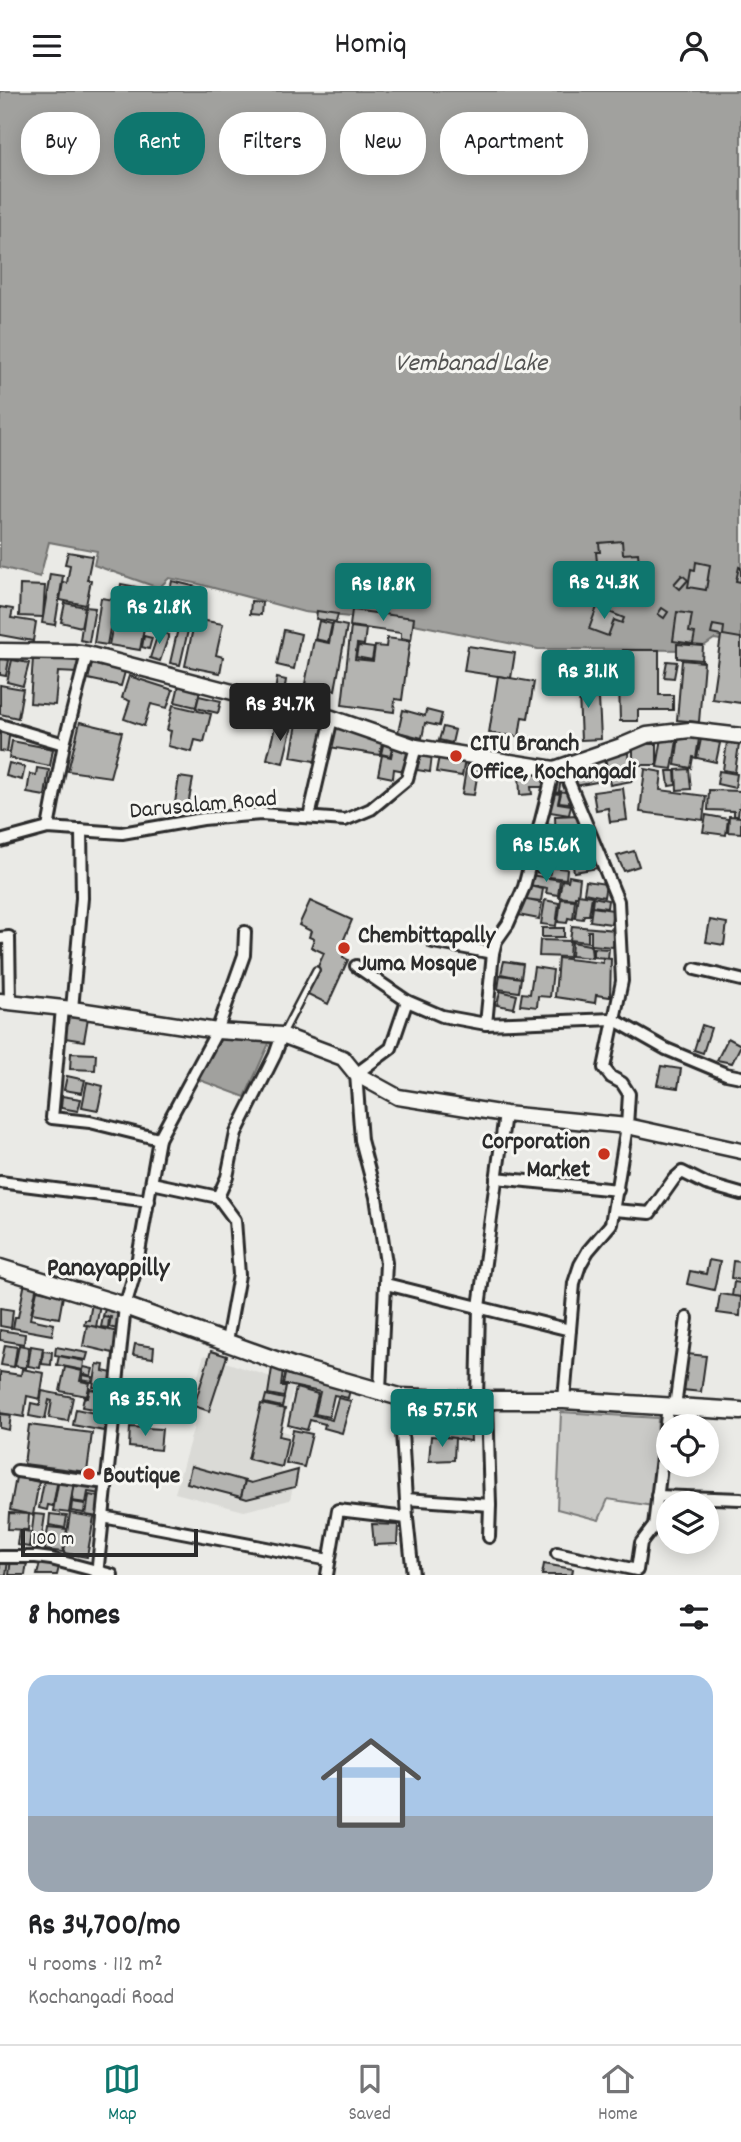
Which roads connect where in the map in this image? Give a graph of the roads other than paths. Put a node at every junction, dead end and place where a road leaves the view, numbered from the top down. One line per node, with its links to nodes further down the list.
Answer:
1 (0, 651): 2 (street)
2 (87, 654): 3 (street); 6 (street)
3 (332, 718): 7 (street); 9 (street)
4 (0, 725): 6 (street)
5 (741, 736): 8 (street)
6 (64, 744): 10 (street)
7 (416, 747): 8 (street); 9 (street, Darusalam Road)
8 (558, 767): 16 (street); 24 (street)
9 (309, 817): 11 (street, Darusalam Road)
10 (48, 828): 11 (street, Darusalam Road); 12 (street, Darusalam Road)
11 (81, 830): 23 (street)
12 (0, 841)
13 (246, 933): 26 (street)
14 (0, 938): 21 (street)
15 (433, 942): 16 (street)
16 (493, 953): 25 (street)
17 (356, 966): 22 (street)
18 (695, 969): 20 (street)
19 (316, 970): 27 (lane)
20 (741, 980)
21 (5, 1001): 23 (street)
22 (407, 1001): 25 (street); 28 (street)
23 (67, 1008): 26 (street); 32 (street)
24 (614, 1019): 25 (street); 29 (street); 31 (street)
25 (486, 1024)
26 (217, 1031): 27 (street); 32 (street)
27 (282, 1035): 28 (street); 39 (street)
28 (356, 1074): 30 (street); 43 (street)
29 (741, 1077)
30 (505, 1114): 31 (street); 34 (street)
31 (627, 1126): 33 (street); 37 (street)
32 (159, 1139): 36 (street)
33 (741, 1151)
34 (496, 1178): 37 (street); 45 (street)
35 (0, 1182): 40 (street)
36 (152, 1183): 39 (street); 40 (street)
37 (618, 1190): 41 (street)
38 (741, 1194): 41 (street)
39 (218, 1197): 48 (street)
40 (149, 1201): 44 (street)
41 (614, 1210): 47 (street)
42 (0, 1268): 44 (main road)
43 (386, 1284): 45 (street); 49 (street)
44 (125, 1306): 48 (main road); 56 (street)
45 (479, 1307): 47 (street); 51 (street)
46 (687, 1318): 53 (street)
47 (570, 1330): 52 (street)
48 (227, 1341): 49 (main road)
49 (380, 1390): 50 (main road)
50 (400, 1397): 51 (main road); 59 (street)
51 (482, 1400): 52 (main road); 61 (street)
52 (564, 1400): 53 (main road)
53 (671, 1407): 54 (main road); 57 (street)
54 (741, 1411)
55 (17, 1471): 56 (street)
56 (106, 1483): 63 (street)
57 (658, 1491)
58 (719, 1498): 60 (street)
59 (406, 1499): 61 (street); 64 (street)
60 (741, 1499)
61 (490, 1505): 65 (street)
62 (656, 1506): 66 (street)
63 (103, 1517): 68 (street); 69 (street)
64 (407, 1518): 68 (street); 72 (street)
65 (489, 1537)
66 (557, 1553)
67 (0, 1557): 69 (street)
68 (329, 1560): 71 (street)
69 (97, 1574): 70 (street)
70 (112, 1575)
71 (327, 1575)
72 (413, 1575)

